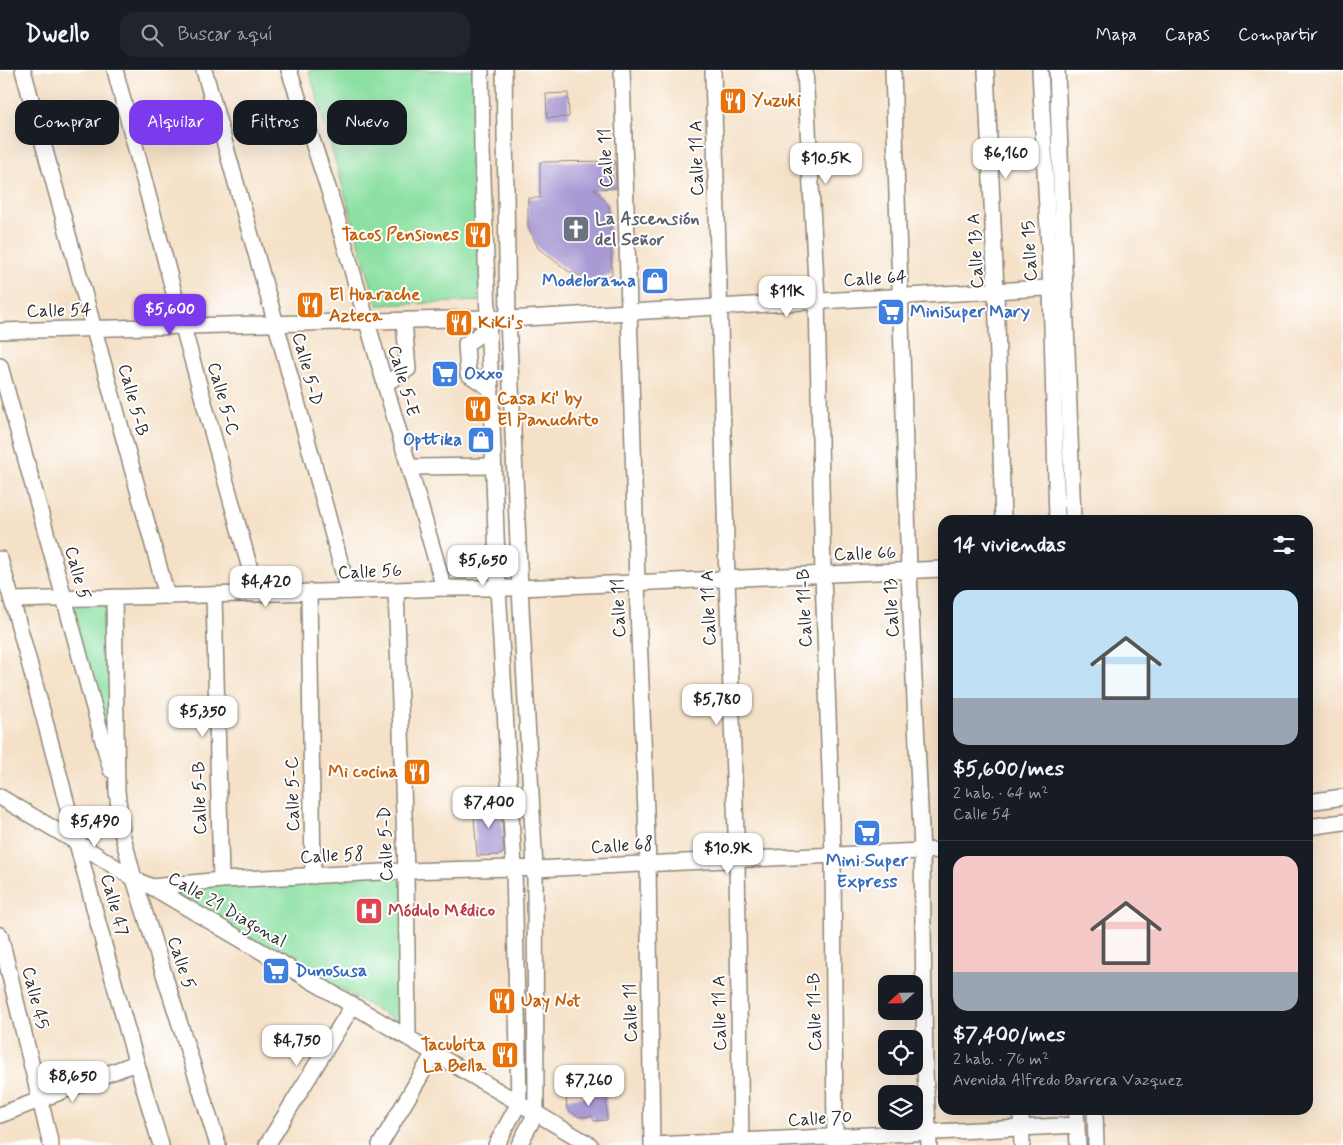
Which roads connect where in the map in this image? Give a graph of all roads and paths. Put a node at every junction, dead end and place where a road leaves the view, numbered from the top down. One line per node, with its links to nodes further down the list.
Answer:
1 (23, 70): 26 (street, Calle 5-B)
2 (115, 70): 25 (street, Calle 5-C)
3 (204, 70): 24 (street, Calle 5-D)
4 (289, 70): 22 (street, Calle 5-E)
5 (481, 70): 23 (street)
6 (504, 70): 20 (street)
7 (622, 70): 19 (street, Calle 11)
8 (713, 70): 18 (street, Calle 11 A)
9 (805, 70): 17 (street, Calle 11-B)
10 (893, 70): 16 (street, Calle 13)
11 (986, 70): 15 (street, Calle 13 A)
12 (1040, 70): 14 (street, Calle 15)
13 (1056, 70): 14 (street, Calle 15)
14 (1058, 287): 15 (street, Calle 64); 34 (street, Calle 15); 35 (street, Calle 15)
15 (996, 291): 16 (street, Calle 64); 33 (street, Calle 13 A)
16 (901, 296): 17 (street, Calle 64); 38 (street, Calle 13)
17 (816, 301): 18 (street, Calle 64); 39 (street, Calle 11-B)
18 (720, 307): 19 (street, Calle 64); 40 (street, Calle 11 A)
19 (629, 312): 20 (street, Calle 64); 41 (street, Calle 11)
20 (508, 319): 23 (street, Calle 54); 44 (street)
21 (404, 321): 22 (street, Calle 54); 23 (street, Calle 54); 29 (street)
22 (367, 322): 24 (street, Calle 54); 29 (street, Calle 5-E)
23 (488, 323): 30 (street); 30 (street)
24 (276, 324): 25 (street, Calle 54); 47 (street, Calle 5-D)
25 (183, 327): 26 (street, Calle 54); 48 (street, Calle 5-C)
26 (94, 330): 27 (street, Calle 54); 50 (street, Calle 5-B)
27 (0, 331)
28 (0, 366): 52 (street, Calle 5)
29 (385, 384): 32 (street, Calle 5-E)
30 (490, 389): 31 (street)
31 (493, 466): 32 (street); 43 (street)
32 (410, 469): 42 (street, Calle 5-E)
33 (1003, 515)
34 (1057, 515)
35 (1073, 515)
36 (0, 559): 53 (street, Calle 47)
37 (938, 570): 38 (street, Calle 66)
38 (909, 571): 39 (street, Calle 66); 62 (street, Calle 13)
39 (823, 575): 40 (street, Calle 66); 63 (street, Calle 11-B)
40 (727, 579): 41 (street, Calle 66); 64 (street, Calle 11 A)
41 (637, 583): 44 (street, Calle 66); 65 (street, Calle 11)
42 (444, 588): 43 (street, Calle 56); 45 (street, Calle 56)
43 (498, 588): 44 (street, Calle 56); 66 (street)
44 (520, 588): 67 (street)
45 (396, 590): 47 (street, Calle 56); 68 (street, Calle 5-D)
46 (309, 592): 47 (street, Calle 56); 48 (street, Calle 56); 69 (street, Calle 5-C)
47 (348, 592)
48 (257, 594): 49 (street, Calle 56)
49 (214, 595): 50 (street, Calle 56); 71 (street, Calle 5-B)
50 (167, 596): 51 (street, Calle 56)
51 (114, 597): 52 (street, Calle 56); 54 (street, Calle 5)
52 (65, 598): 53 (street, Calle 56); 54 (street, Calle 5)
53 (12, 600): 60 (street, Calle 47)
54 (116, 791): 70 (street, Calle 5)
55 (0, 797): 60 (street, Calle 21 Diagonal)
56 (1338, 798): 57 (street); 58 (street)
57 (1313, 801)
58 (1339, 822): 59 (street)
59 (1313, 825)
60 (78, 843): 70 (street, Calle 21 Diagonal); 77 (street, Calle 47)
61 (938, 850): 62 (street, Calle 68)
62 (922, 851): 63 (street, Calle 68); 86 (street, Calle 13)
63 (833, 855): 64 (street, Calle 68); 87 (street, Calle 11-B)
64 (738, 860): 65 (street, Calle 68); 88 (street, Calle 11 A)
65 (648, 864): 67 (street, Calle 68); 97 (street, Calle 11)
66 (514, 868): 67 (street, Calle 68); 68 (street, Calle 58); 79 (street)
67 (535, 869): 80 (street)
68 (406, 871): 69 (street, Calle 58); 75 (street, Calle 5-D)
69 (313, 876): 71 (street, Calle 58)
70 (134, 879): 72 (street, Calle 21 Diagonal); 91 (street, Calle 5)
71 (221, 880): 72 (street, Calle 58)
72 (152, 887): 74 (street, Calle 21 Diagonal)
73 (0, 935): 78 (street, Calle 45)
74 (352, 1005): 75 (street, Calle 21 Diagonal); 92 (street)
75 (408, 1038): 76 (street, Calle 21 Diagonal)
76 (434, 1053): 79 (street, Calle 21 Diagonal); 93 (street)
77 (136, 1063): 78 (street); 90 (street, Calle 47)
78 (40, 1099): 81 (street); 89 (street, Calle 45)
79 (519, 1103): 80 (street, Calle 21 Diagonal); 94 (street)
80 (536, 1113): 95 (street); 96 (street, Calle 21 Diagonal)
81 (0, 1115)
82 (1021, 1115): 85 (street)
83 (1095, 1115): 100 (street)
84 (1076, 1117): 85 (street, Calle 70); 99 (street)
85 (1021, 1128): 86 (street, Calle 70); 98 (street)
86 (928, 1139): 87 (street, Calle 70)
87 (835, 1141): 88 (street, Calle 70)
88 (741, 1143): 97 (street, Calle 70)
89 (51, 1145)
90 (161, 1145)
91 (218, 1145)
92 (267, 1145)
93 (380, 1145)
94 (496, 1145)
95 (519, 1145)
96 (590, 1145)
97 (653, 1145)
98 (1022, 1145)
99 (1078, 1145)
100 (1096, 1145)

